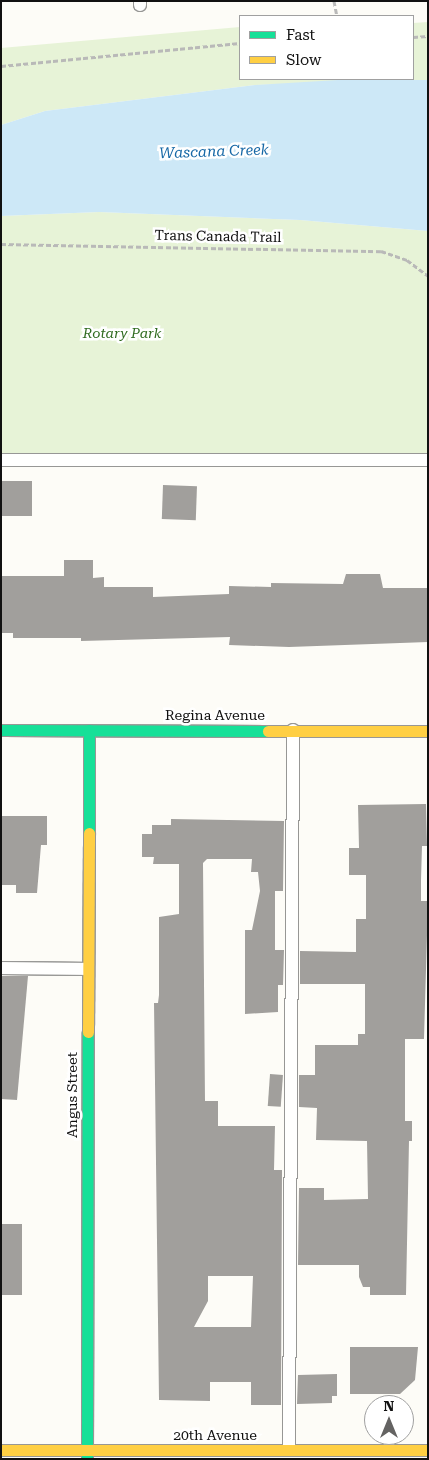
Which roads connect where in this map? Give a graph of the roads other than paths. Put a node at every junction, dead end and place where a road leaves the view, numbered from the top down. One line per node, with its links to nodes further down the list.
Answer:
1 (1, 460): 2 (lane)
2 (428, 460)
3 (1, 730): 4 (street, Regina Avenue)
4 (89, 730): 5 (street, Regina Avenue); 8 (street, Angus Street)
5 (293, 730): 6 (street, Regina Avenue); 10 (lane)
6 (428, 731)
7 (1, 968): 8 (lane)
8 (87, 969): 12 (street, Angus Street)
9 (1, 1450): 12 (street, 20th Avenue)
10 (289, 1450): 11 (street, 20th Avenue); 13 (street, 20th Avenue)
11 (428, 1450)
12 (87, 1454): 13 (street, 20th Avenue)
13 (260, 1454)

